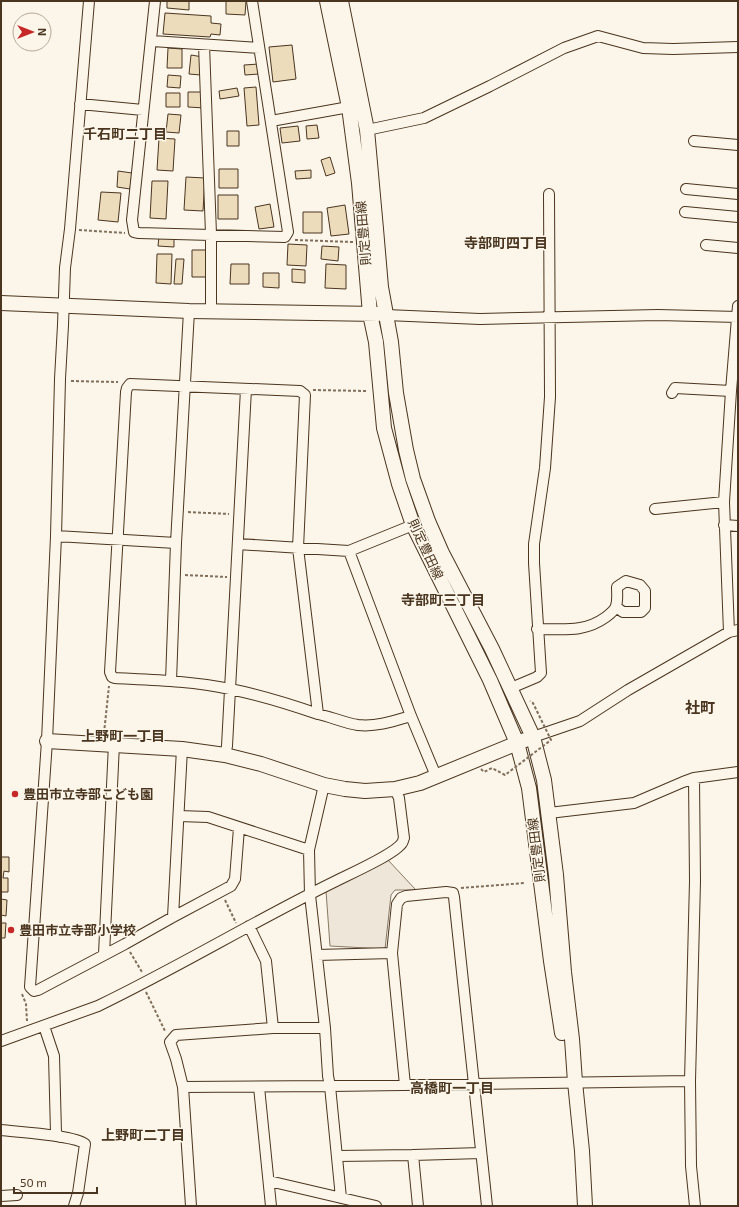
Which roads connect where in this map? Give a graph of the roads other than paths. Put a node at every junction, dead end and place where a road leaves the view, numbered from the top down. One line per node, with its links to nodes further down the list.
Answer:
1 (90, 1): 10 (street)
2 (155, 1): 6 (street)
3 (252, 1): 9 (street)
4 (327, 1): 11 (main road, 則定豊田線)
5 (341, 1): 14 (main road, 則定豊田線)
6 (152, 41): 7 (street); 12 (street)
7 (204, 45): 9 (street); 22 (street)
8 (738, 47): 14 (street)
9 (258, 48): 13 (street)
10 (80, 104): 12 (street); 26 (street)
11 (349, 107): 13 (street); 30 (main road, 則定豊田線)
12 (144, 110): 22 (street)
13 (271, 121): 22 (street)
14 (367, 130): 31 (main road, 則定豊田線)
15 (694, 140): 16 (street)
16 (738, 145)
17 (686, 190): 19 (street)
18 (549, 194): 32 (street)
19 (738, 194)
20 (685, 212): 21 (street)
21 (738, 217)
22 (210, 234): 28 (street)
23 (706, 245): 24 (street)
24 (738, 248)
25 (1, 302): 26 (main road)
26 (63, 306): 29 (main road); 43 (street)
27 (738, 306): 33 (street)
28 (211, 310): 29 (main road); 30 (main road)
29 (190, 311): 34 (street)
30 (370, 314): 31 (main road); 40 (main road, 則定豊田線)
31 (386, 315): 32 (street); 54 (main road, 則定豊田線)
32 (550, 317): 33 (street); 50 (street)
33 (738, 317): 36 (street)
34 (186, 386): 35 (street); 44 (street); 45 (street)
35 (246, 389): 46 (street); 47 (street)
36 (731, 391): 37 (street); 38 (street)
37 (672, 394)
38 (724, 502): 39 (street); 41 (street)
39 (656, 509)
40 (413, 525): 48 (street); 59 (main road, 則定豊田線)
41 (724, 525): 42 (street); 51 (street)
42 (738, 526)
43 (56, 536): 44 (street); 58 (street)
44 (119, 539): 45 (street); 52 (street)
45 (176, 543): 52 (street)
46 (238, 544): 47 (street); 53 (street)
47 (298, 548): 48 (street); 55 (street)
48 (349, 551): 56 (street)
49 (616, 607): 50 (street)
50 (537, 629): 54 (street)
51 (734, 631): 57 (street)
52 (171, 681): 53 (street)
53 (230, 688): 55 (street); 62 (street)
54 (511, 688): 57 (main road, 則定豊田線)
55 (318, 714): 56 (street)
56 (411, 716): 64 (street)
57 (533, 737): 59 (main road); 68 (main road, 則定豊田線)
58 (47, 741): 60 (main road); 76 (street)
59 (517, 743): 64 (main road); 83 (main road, 則定豊田線)
60 (114, 744): 61 (main road); 76 (street)
61 (182, 749): 62 (main road); 69 (street)
62 (225, 755): 66 (main road)
63 (738, 772): 65 (street)
64 (436, 776): 67 (main road)
65 (694, 778): 68 (street); 82 (street)
66 (324, 785): 67 (main road); 71 (street)
67 (395, 789): 72 (street)
68 (549, 813): 83 (main road, 則定豊田線)
69 (179, 816): 70 (street); 73 (street)
70 (239, 828): 71 (street); 73 (street)
71 (309, 850): 72 (street)
72 (310, 895): 74 (street); 77 (street)
73 (173, 916): 76 (street)
74 (245, 929): 78 (street); 79 (street)
75 (392, 953): 77 (street); 84 (street); 85 (street)
76 (104, 954)
77 (317, 955): 80 (street)
78 (44, 1026): 81 (street); 90 (street)
79 (273, 1028): 80 (street); 87 (street)
80 (325, 1028): 86 (street)
81 (1, 1041)
82 (690, 1081): 83 (street); 105 (street)
83 (574, 1082): 84 (street); 104 (main road, 則定豊田線)
84 (473, 1084): 85 (street); 91 (street)
85 (405, 1085): 86 (street)
86 (330, 1086): 88 (street); 92 (street)
87 (183, 1087): 88 (street); 99 (street)
88 (259, 1087): 94 (street)
89 (1, 1130): 90 (street)
90 (60, 1137): 98 (street)
91 (481, 1153): 93 (street); 103 (street)
92 (338, 1156): 93 (street); 97 (street)
93 (413, 1156): 102 (street)
94 (269, 1181): 97 (street); 100 (street)
95 (17, 1195): 96 (street)
96 (1, 1196)
97 (341, 1198): 101 (street)
98 (74, 1206)
99 (191, 1206)
100 (271, 1206)
101 (376, 1206)
102 (418, 1206)
103 (487, 1206)
104 (585, 1206)
105 (695, 1206)

